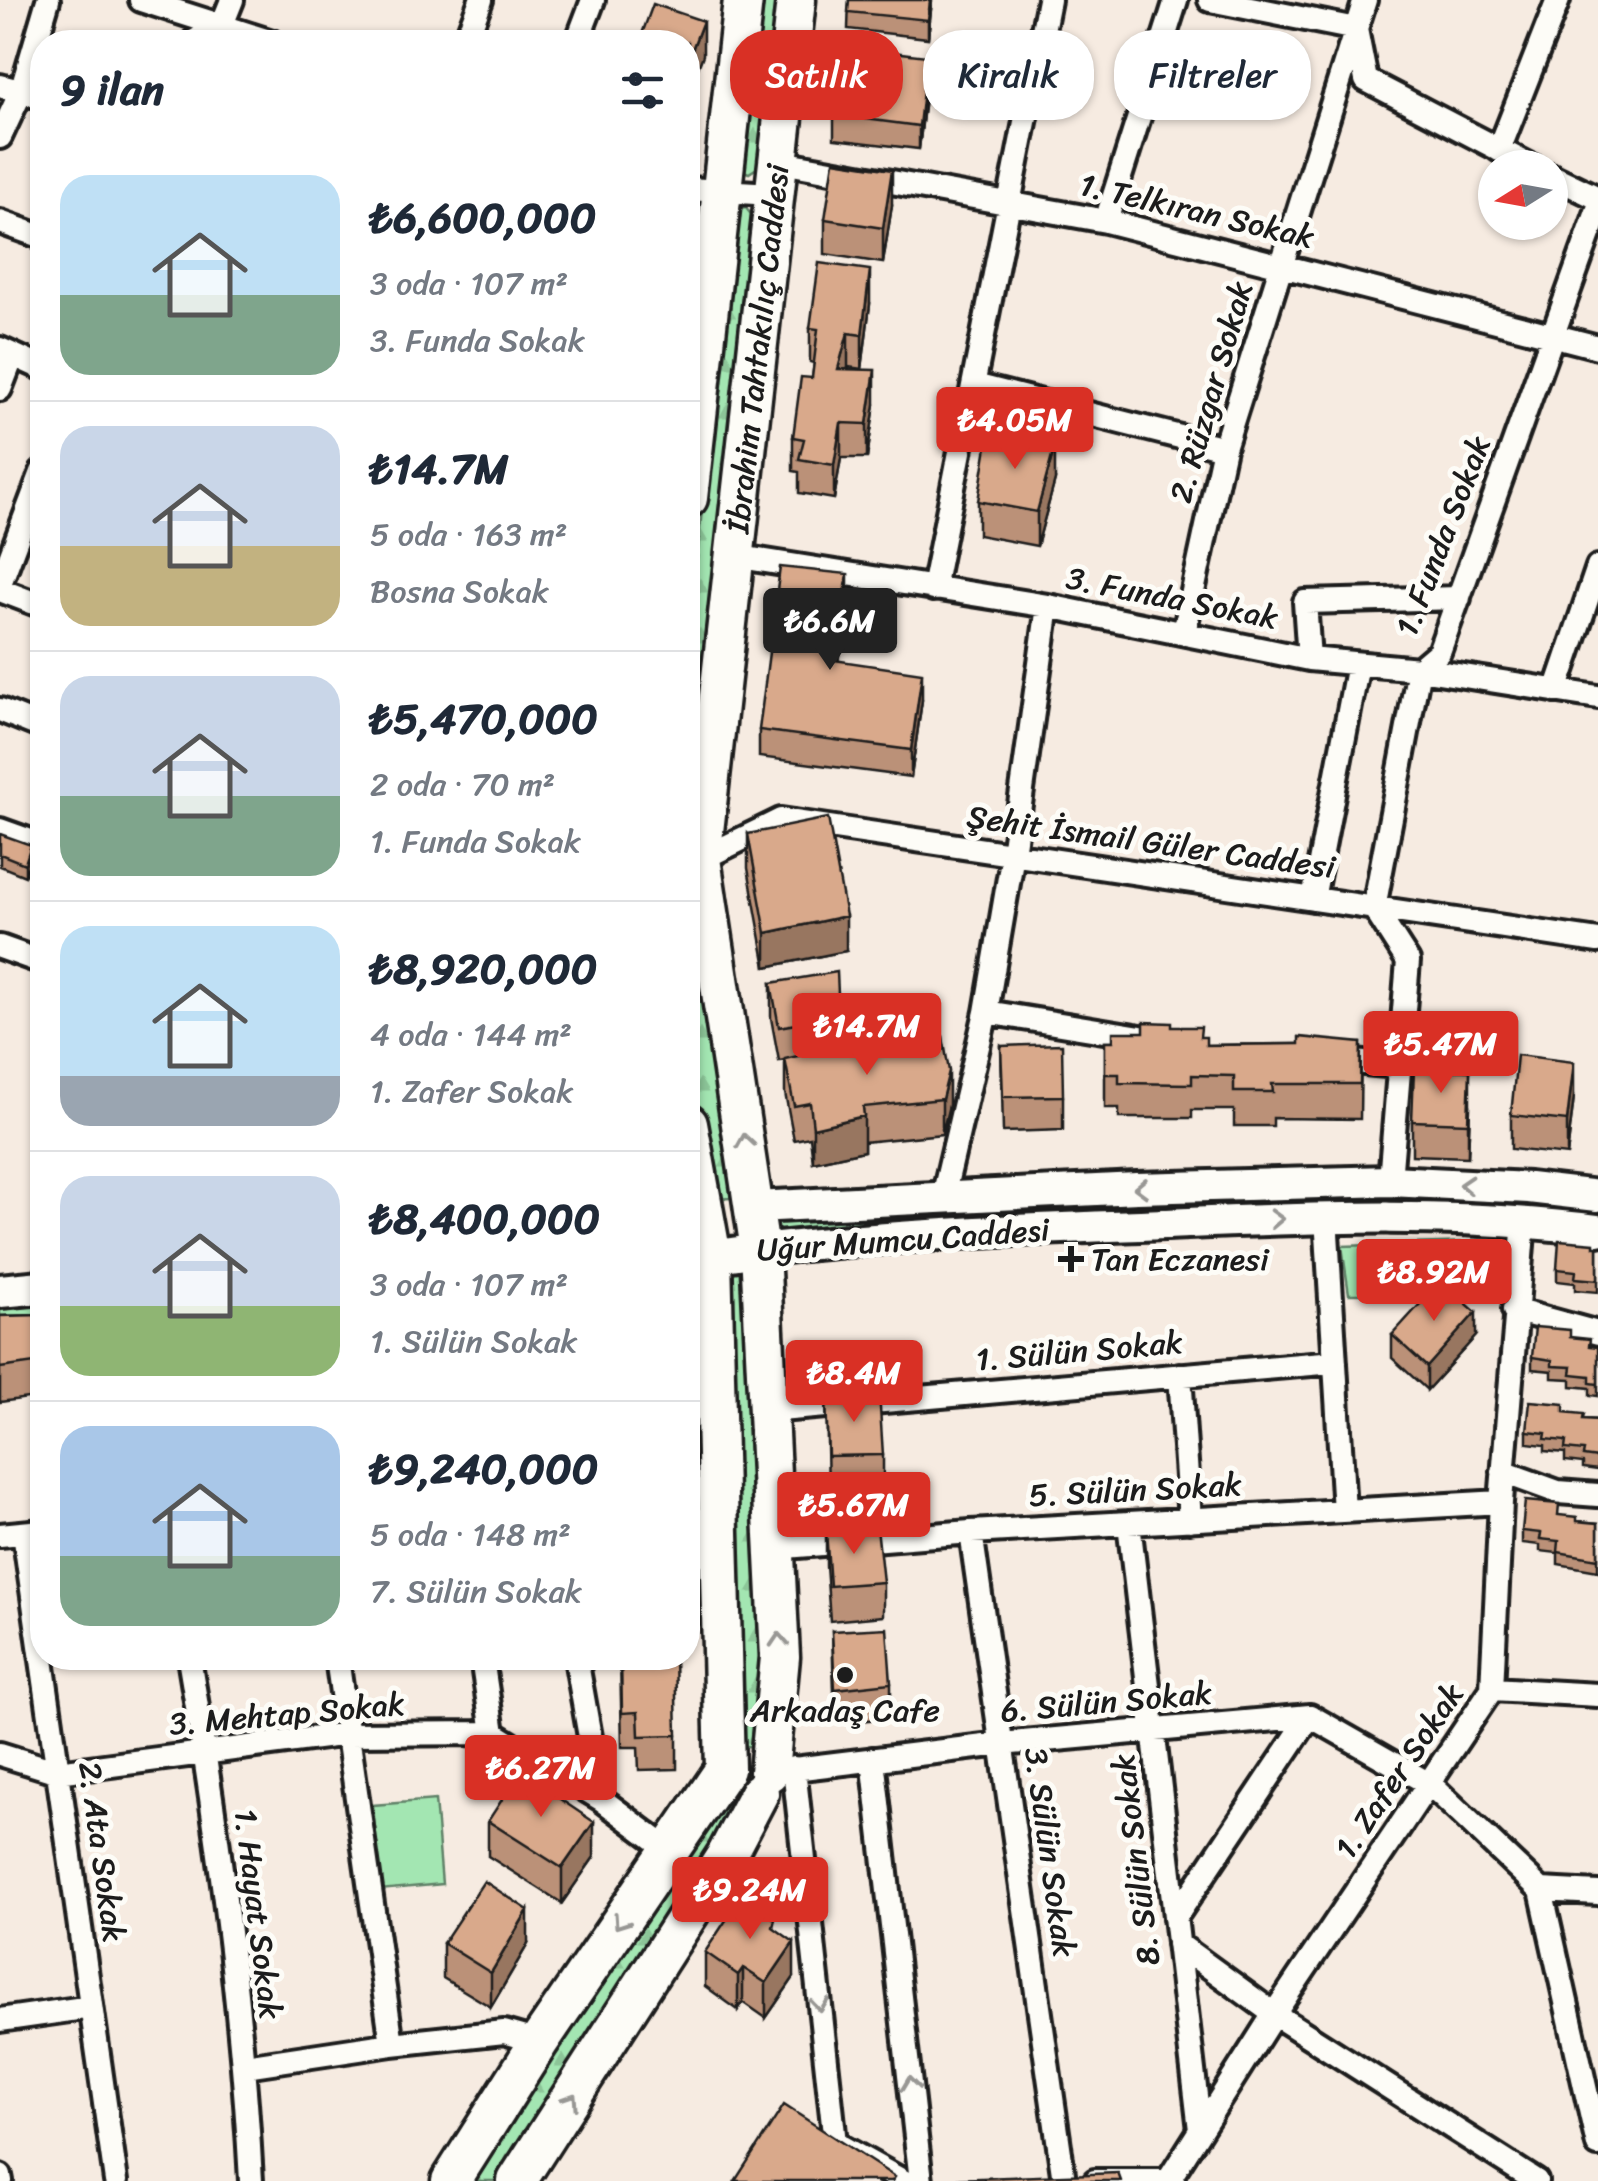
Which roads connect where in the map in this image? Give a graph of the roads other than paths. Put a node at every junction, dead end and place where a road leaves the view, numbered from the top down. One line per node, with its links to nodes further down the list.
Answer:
1 (48, 0): 15 (street)
2 (141, 0): 13 (street)
3 (232, 0): 13 (street)
4 (481, 0): 18 (street)
5 (593, 0): 19 (street)
6 (743, 0): 26 (main road, İbrahim Tahtakılıç Caddesi)
7 (796, 0): 24 (main road, İbrahim Tahtakılıç Caddesi)
8 (1049, 0): 28 (street)
9 (1176, 0): 30 (street)
10 (1210, 0): 14 (street)
11 (1365, 0): 14 (street, 2. Rüzgar Sokak)
12 (1558, 0): 23 (street)
13 (222, 25): 16 (street); 17 (street)
14 (1356, 29): 23 (street); 33 (street, 2. Rüzgar Sokak)
15 (39, 30)
16 (213, 30)
17 (237, 30)
18 (469, 30)
19 (582, 30)
20 (30, 61): 21 (street)
21 (21, 92): 22 (street)
22 (0, 137)
23 (1499, 150)
24 (774, 177): 26 (street, 1. Telkıran Sokak); 28 (street, 1. Telkıran Sokak); 43 (main road, İbrahim Tahtakılıç Caddesi)
25 (1568, 184): 27 (street)
26 (706, 190): 34 (main road, İbrahim Tahtakılıç Caddesi)
27 (1598, 198)
28 (1010, 202): 30 (street, 1. Telkıran Sokak); 39 (street)
29 (1598, 209): 35 (street, 1. Funda Sokak)
30 (1106, 220): 33 (street, 1. Telkıran Sokak)
31 (0, 222): 32 (street)
32 (30, 233)
33 (1282, 264): 35 (street, 1. Telkıran Sokak); 41 (street, 2. Rüzgar Sokak)
34 (700, 293)
35 (1554, 334): 36 (street, 1. Telkıran Sokak); 47 (street, 1. Funda Sokak)
36 (1598, 346)
37 (6, 352): 38 (street); 40 (street)
38 (30, 363)
39 (974, 386): 41 (street); 46 (street)
40 (0, 389)
41 (1224, 448): 50 (street, 2. Rüzgar Sokak)
42 (30, 505): 45 (street)
43 (734, 556): 46 (street, 3. Funda Sokak); 58 (main road, İbrahim Tahtakılıç Caddesi)
44 (1598, 567): 54 (street)
45 (0, 587): 48 (street)
46 (934, 589): 49 (street, 3. Funda Sokak)
47 (1458, 598): 51 (street); 53 (street, 1. Funda Sokak)
48 (30, 601)
49 (1048, 606): 50 (street, 3. Funda Sokak); 61 (street)
50 (1184, 633): 51 (street, 3. Funda Sokak)
51 (1309, 659): 52 (street, 3. Funda Sokak)
52 (1358, 664): 53 (street, 3. Funda Sokak); 64 (street)
53 (1419, 669): 54 (street, 3. Funda Sokak); 65 (street, 1. Funda Sokak)
54 (1556, 691): 55 (street, 3. Funda Sokak)
55 (1598, 698)
56 (0, 710): 57 (street)
57 (30, 722)
58 (700, 814)
59 (0, 830): 60 (street)
60 (30, 841)
61 (1013, 854): 62 (street, Şehit İsmail Güler Caddesi); 64 (street, Şehit İsmail Güler Caddesi); 69 (street)
62 (700, 857)
63 (700, 894): 77 (main road, İbrahim Tahtakılıç Caddesi, one-way to 63)
64 (1313, 899): 65 (street, Şehit İsmail Güler Caddesi)
65 (1374, 908): 66 (street, Şehit İsmail Güler Caddesi); 72 (street)
66 (1598, 941)
67 (0, 946): 68 (street)
68 (30, 957)
69 (986, 1012): 70 (street); 76 (street)
70 (1158, 1040)
71 (1306, 1058): 72 (street)
72 (1398, 1066): 73 (street)
73 (1390, 1181): 74 (street, Uğur Mumcu Caddesi, one-way to 73); 76 (street, Uğur Mumcu Caddesi, one-way to 76)
74 (1529, 1188): 75 (street, Uğur Mumcu Caddesi); 80 (street)
75 (1598, 1196)
76 (943, 1197): 77 (street, Uğur Mumcu Caddesi)
77 (755, 1207): 78 (main road, Uğur Mumcu Caddesi); 82 (main road, İbrahim Tahtakılıç Caddesi)
78 (700, 1213)
79 (1326, 1218): 80 (street, Uğur Mumcu Caddesi); 82 (street, Uğur Mumcu Caddesi, one-way to 79); 88 (street)
80 (1524, 1220): 81 (street, Uğur Mumcu Caddesi); 86 (street, 1. Zafer Sokak)
81 (1598, 1230)
82 (760, 1250): 83 (main road, Uğur Mumcu Caddesi); 90 (main road, İbrahim Tahtakılıç Caddesi)
83 (700, 1259): 99 (main road)
84 (30, 1289): 85 (main road)
85 (0, 1291)
86 (1514, 1310): 87 (street); 91 (street, 1. Zafer Sokak)
87 (1598, 1333)
88 (1335, 1362): 89 (street, 1. Sülün Sokak); 94 (street)
89 (1180, 1375): 90 (street, 1. Sülün Sokak); 95 (street)
90 (768, 1411): 100 (main road, İbrahim Tahtakılıç Caddesi)
91 (1504, 1472): 92 (street); 93 (street, 1. Zafer Sokak)
92 (1598, 1496)
93 (1501, 1502): 94 (street, 5. Sülün Sokak); 107 (street, 1. Zafer Sokak)
94 (1344, 1511): 95 (street, 5. Sülün Sokak)
95 (1190, 1520): 96 (street, 5. Sülün Sokak)
96 (1129, 1523): 97 (street, 5. Sülün Sokak); 110 (street, 8. Sülün Sokak)
97 (971, 1532): 100 (street, 5. Sülün Sokak); 113 (street, 3. Sülün Sokak)
98 (22, 1533): 101 (street, 2. Ata Sokak)
99 (703, 1537): 117 (main road)
100 (772, 1548): 119 (main road, İbrahim Tahtakılıç Caddesi, one-way to 100)
101 (30, 1586)
102 (43, 1670): 118 (street, 2. Ata Sokak)
103 (190, 1670): 114 (street, 1. Hayat Sokak)
104 (339, 1670): 111 (street)
105 (484, 1670): 112 (street)
106 (578, 1670): 121 (street)
107 (1492, 1690): 108 (street); 120 (street, 1. Zafer Sokak)
108 (1598, 1695)
109 (1310, 1716): 110 (street, 6. Sülün Sokak); 120 (street); 125 (street)
110 (1153, 1732): 113 (street, 6. Sülün Sokak); 125 (street, 8. Sülün Sokak)
111 (348, 1734): 112 (street, 3. Mehtap Sokak); 114 (street, 3. Mehtap Sokak); 131 (street)
112 (493, 1734): 121 (street)
113 (1001, 1744): 116 (street, 6. Sülün Sokak); 142 (street, 3. Sülün Sokak)
114 (205, 1752): 118 (street, 3. Mehtap Sokak); 132 (street, 1. Hayat Sokak)
115 (0, 1754): 118 (street, 3. Mehtap Sokak)
116 (873, 1759): 119 (street, 6. Sülün Sokak); 141 (street, one-way to 116)
117 (725, 1769): 119 (main road); 122 (main road)
118 (58, 1772): 127 (street, 2. Ata Sokak)
119 (774, 1778): 139 (main road, İbrahim Tahtakılıç Caddesi, one-way to 119); 140 (street, one-way to 140)
120 (1431, 1785): 123 (street); 128 (street, 1. Zafer Sokak)
121 (601, 1799): 122 (street)
122 (668, 1850): 130 (main road, one-way to 130)
123 (1541, 1890): 124 (street); 134 (street)
124 (1598, 1893)
125 (1175, 1918): 126 (street, 8. Sülün Sokak)
126 (1178, 1944): 128 (street); 133 (street, 8. Sülün Sokak)
127 (92, 2007): 129 (street); 136 (street, 2. Ata Sokak)
128 (1274, 2014): 133 (street, 1. Zafer Sokak); 144 (street)
129 (0, 2020)
130 (539, 2042): 131 (street); 138 (main road)
131 (392, 2044): 132 (street)
132 (245, 2066): 137 (street, 1. Hayat Sokak)
133 (1200, 2130): 135 (street, 1. Zafer Sokak)
134 (1598, 2146)
135 (1170, 2180): 143 (street)
136 (116, 2181)
137 (251, 2181)
138 (451, 2181)
139 (517, 2181)
140 (903, 2181)
141 (921, 2181)
142 (1064, 2181)
143 (1095, 2181)
144 (1536, 2181)

